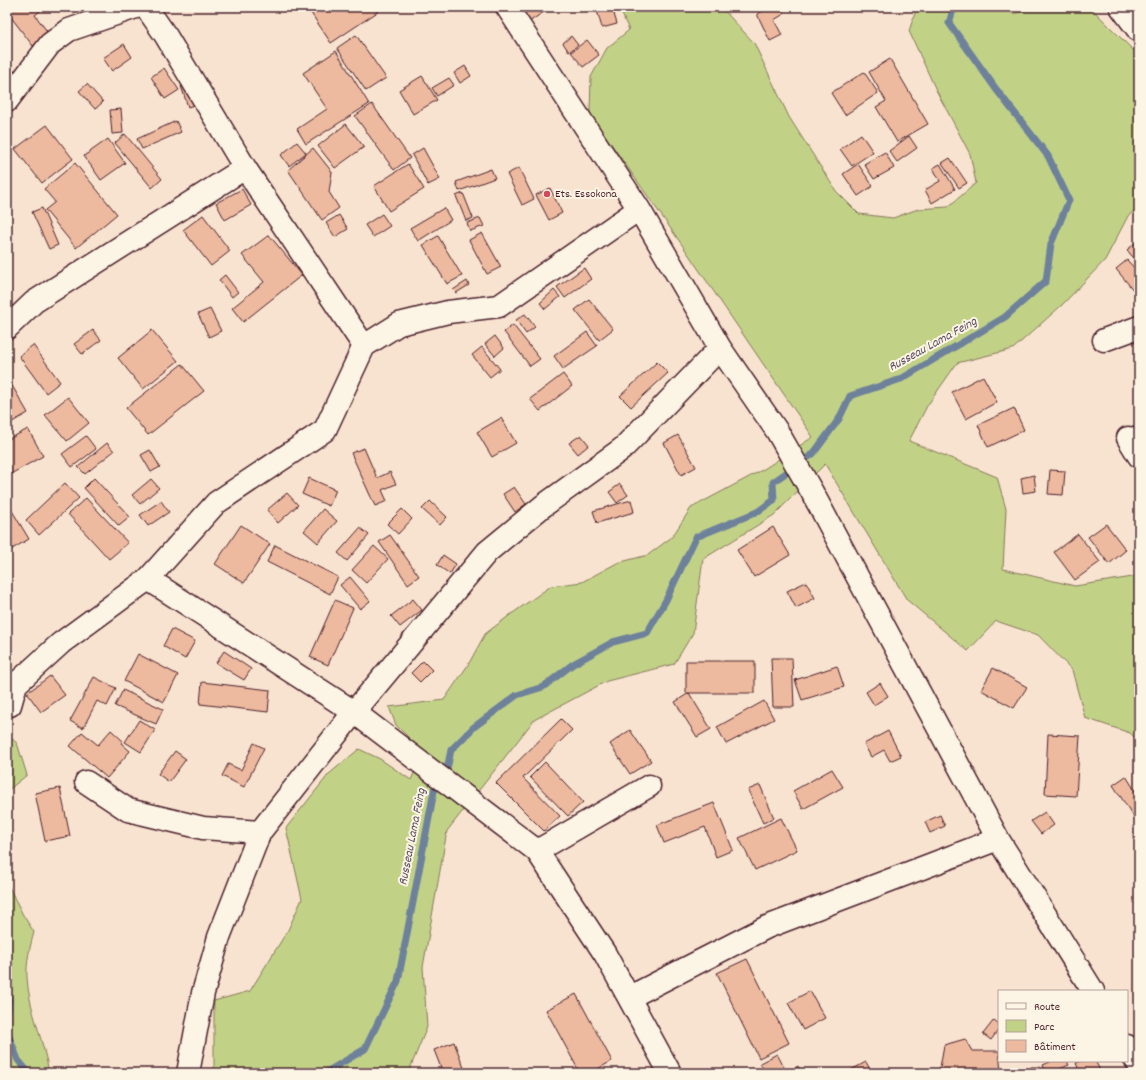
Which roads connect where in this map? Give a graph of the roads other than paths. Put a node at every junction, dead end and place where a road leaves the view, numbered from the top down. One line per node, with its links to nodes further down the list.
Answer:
1 (136, 7): 6 (street)
2 (146, 7): 7 (street)
3 (507, 7): 8 (street)
4 (1121, 7): 5 (street)
5 (1139, 32)
6 (7, 101)
7 (245, 168): 10 (street); 12 (street)
8 (639, 210): 12 (street); 13 (street)
9 (1139, 327): 11 (street)
10 (7, 328)
11 (1104, 340)
12 (364, 346): 14 (street)
13 (720, 348): 16 (street); 20 (street)
14 (148, 579): 15 (street); 16 (street)
15 (10, 705)
16 (354, 712): 19 (street); 21 (street)
17 (86, 782): 19 (street)
18 (649, 786): 21 (street)
19 (260, 832): 26 (street)
20 (998, 839): 22 (street); 23 (street)
21 (537, 851): 23 (street)
22 (1092, 990)
23 (630, 997): 27 (street)
24 (1128, 1048): 25 (street)
25 (1139, 1065)
26 (188, 1073)
27 (670, 1073)

